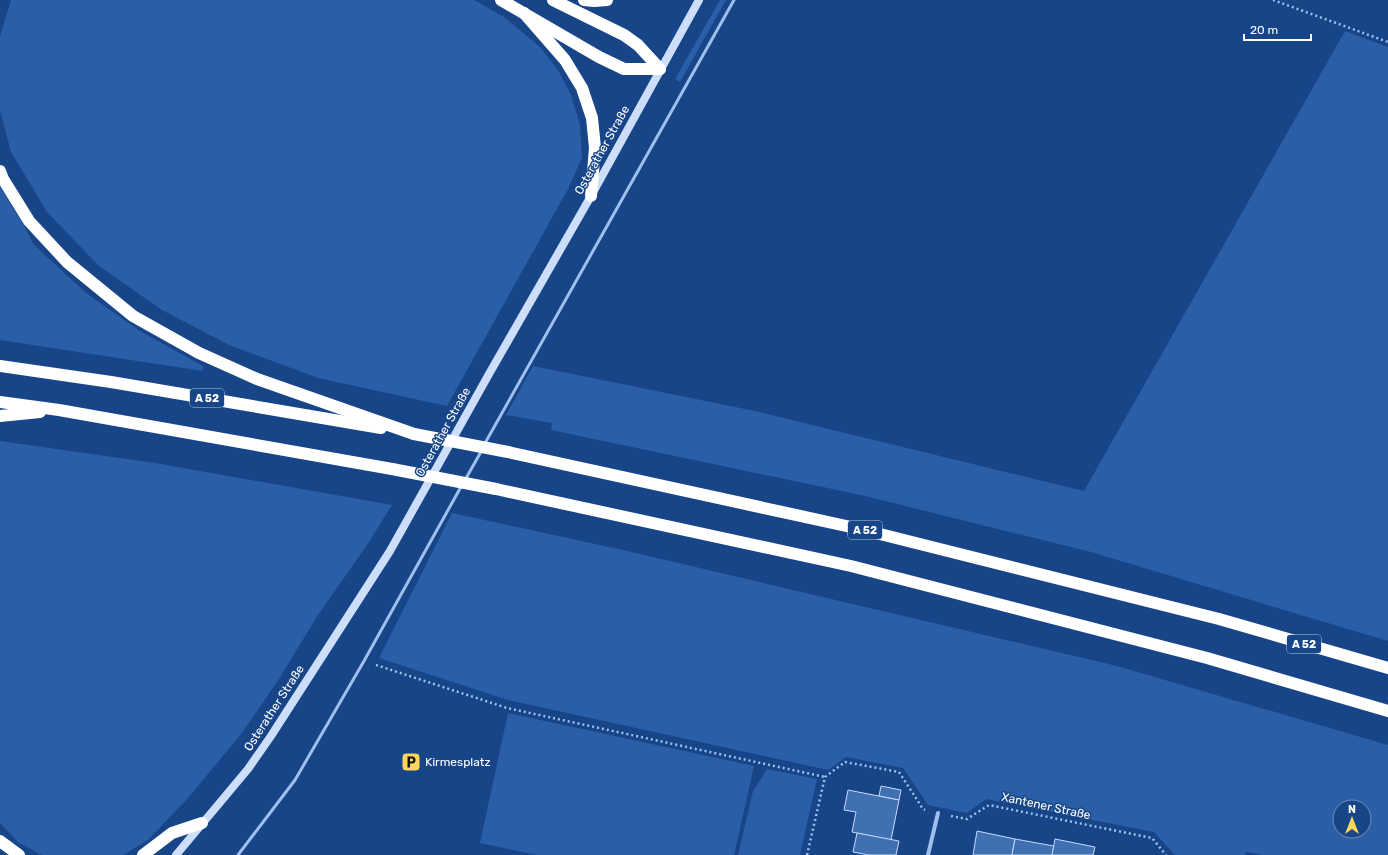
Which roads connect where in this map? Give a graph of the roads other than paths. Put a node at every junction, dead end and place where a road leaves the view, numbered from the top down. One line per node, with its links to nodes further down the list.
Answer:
1 (501, 0): 7 (highway)
2 (553, 0): 8 (highway)
3 (584, 0): 4 (highway)
4 (608, 0)
5 (698, 0): 8 (main road, Osterather Straße)
6 (734, 0): 26 (lane)
7 (524, 13): 8 (highway); 10 (highway)
8 (660, 69): 10 (main road, Osterather Straße)
9 (0, 171): 15 (highway)
10 (591, 196): 19 (main road, Osterather Straße)
11 (0, 366): 15 (highway, A 52)
12 (0, 402): 13 (highway)
13 (59, 410): 14 (highway); 17 (highway, bridge)
14 (0, 416)
15 (414, 434): 16 (highway, A 52, bridge)
16 (1388, 668)
17 (1388, 711)
18 (938, 813): 27 (street)
19 (202, 823): 24 (highway); 25 (main road, Osterather Straße)
20 (0, 841): 23 (highway)
21 (0, 848): 22 (highway)
22 (6, 855)
23 (19, 855)
24 (142, 855)
25 (176, 855)
26 (238, 855)
27 (928, 855)

